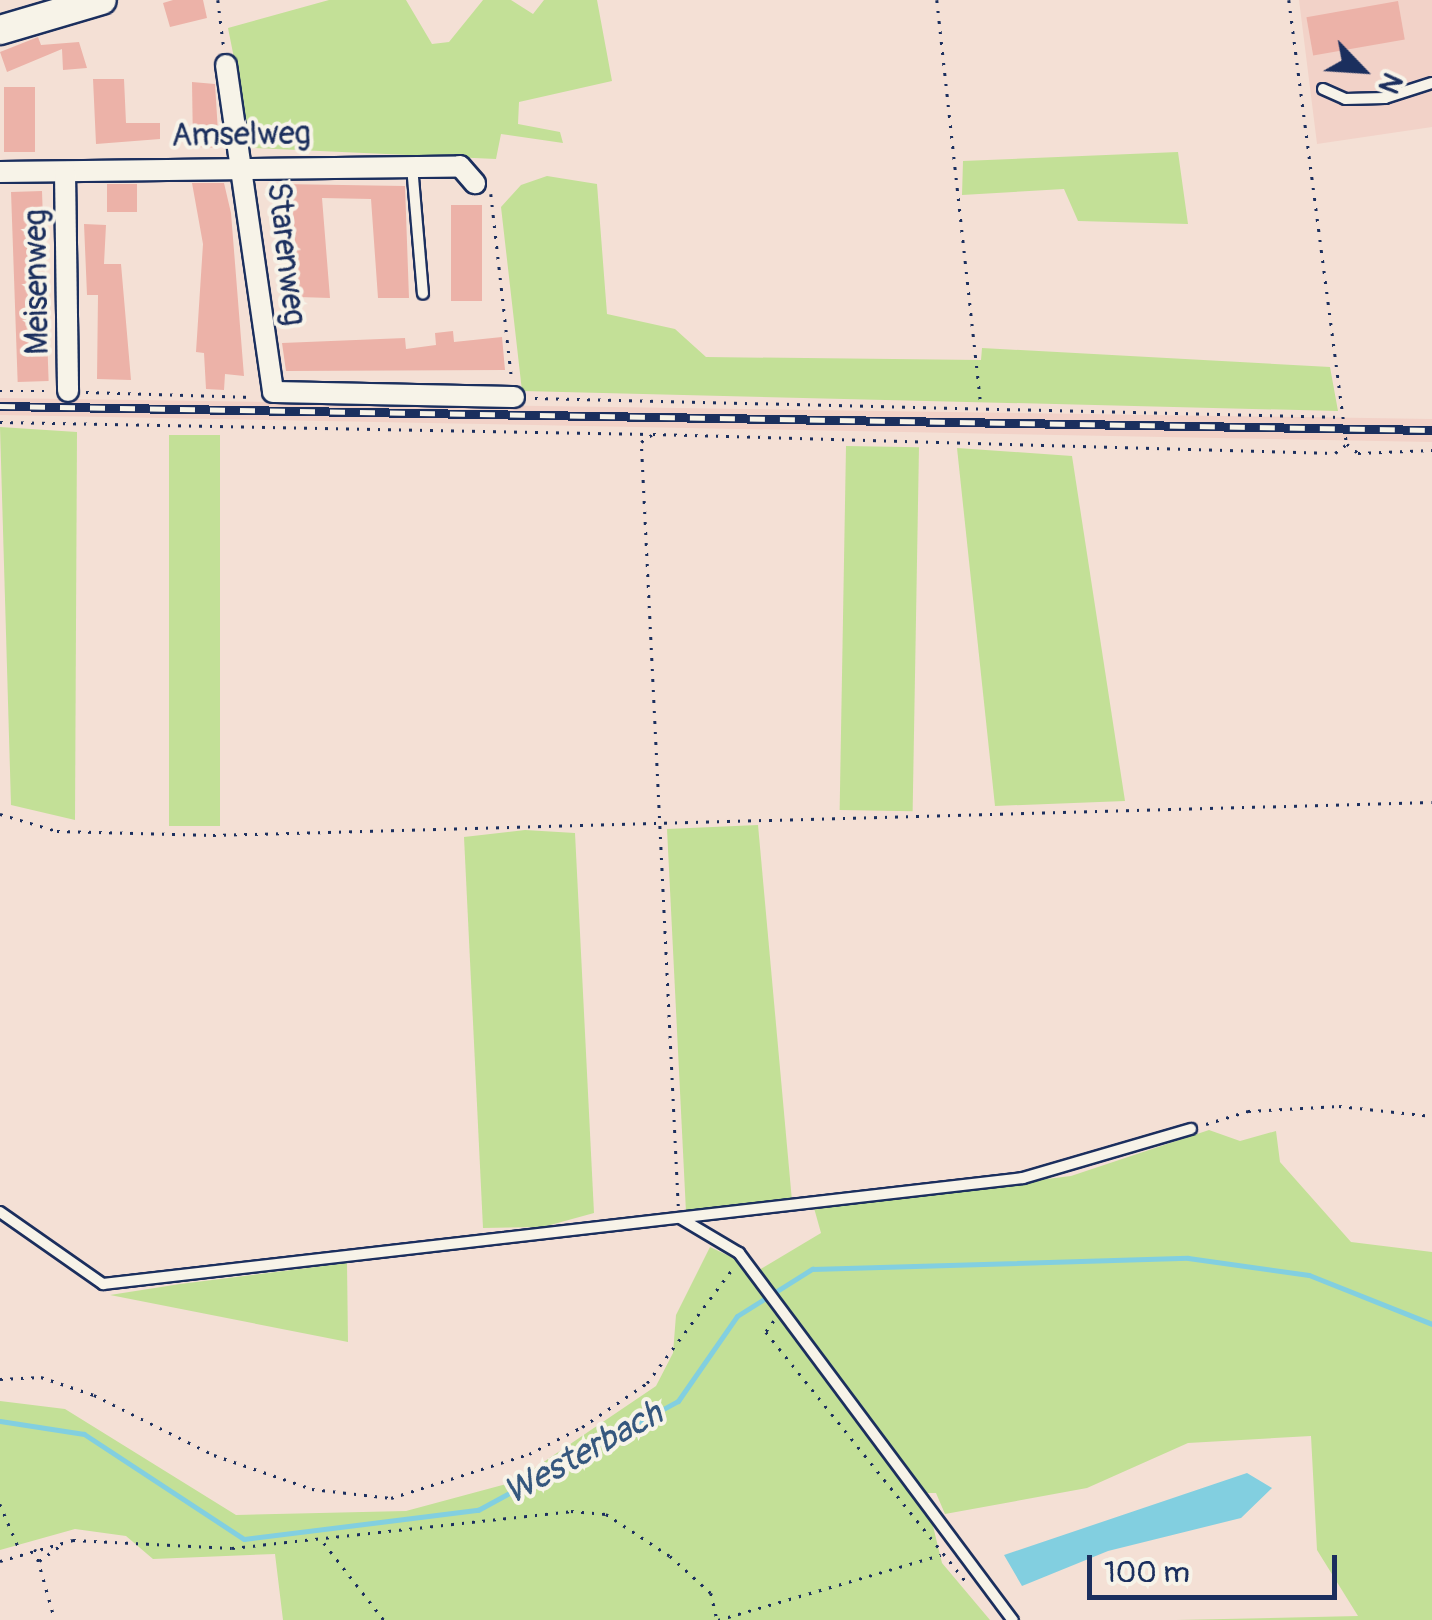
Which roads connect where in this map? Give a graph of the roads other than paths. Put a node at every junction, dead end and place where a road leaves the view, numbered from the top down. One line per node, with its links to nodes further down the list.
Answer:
1 (102, 0): 2 (street)
2 (0, 30)
3 (226, 65): 6 (street, Starenweg)
4 (1432, 84): 5 (lane)
5 (1323, 88)
6 (244, 163): 7 (street, Amselweg); 9 (street, Amselweg); 13 (street, Starenweg)
7 (412, 166): 10 (street, Amselweg); 11 (lane)
8 (0, 172): 9 (street, Amselweg)
9 (65, 172): 12 (street, Meisenweg)
10 (475, 183)
11 (423, 294)
12 (68, 392)
13 (514, 397)
14 (1191, 1130): 16 (lane)
15 (0, 1212): 16 (lane)
16 (679, 1218): 17 (lane)
17 (1013, 1620)

